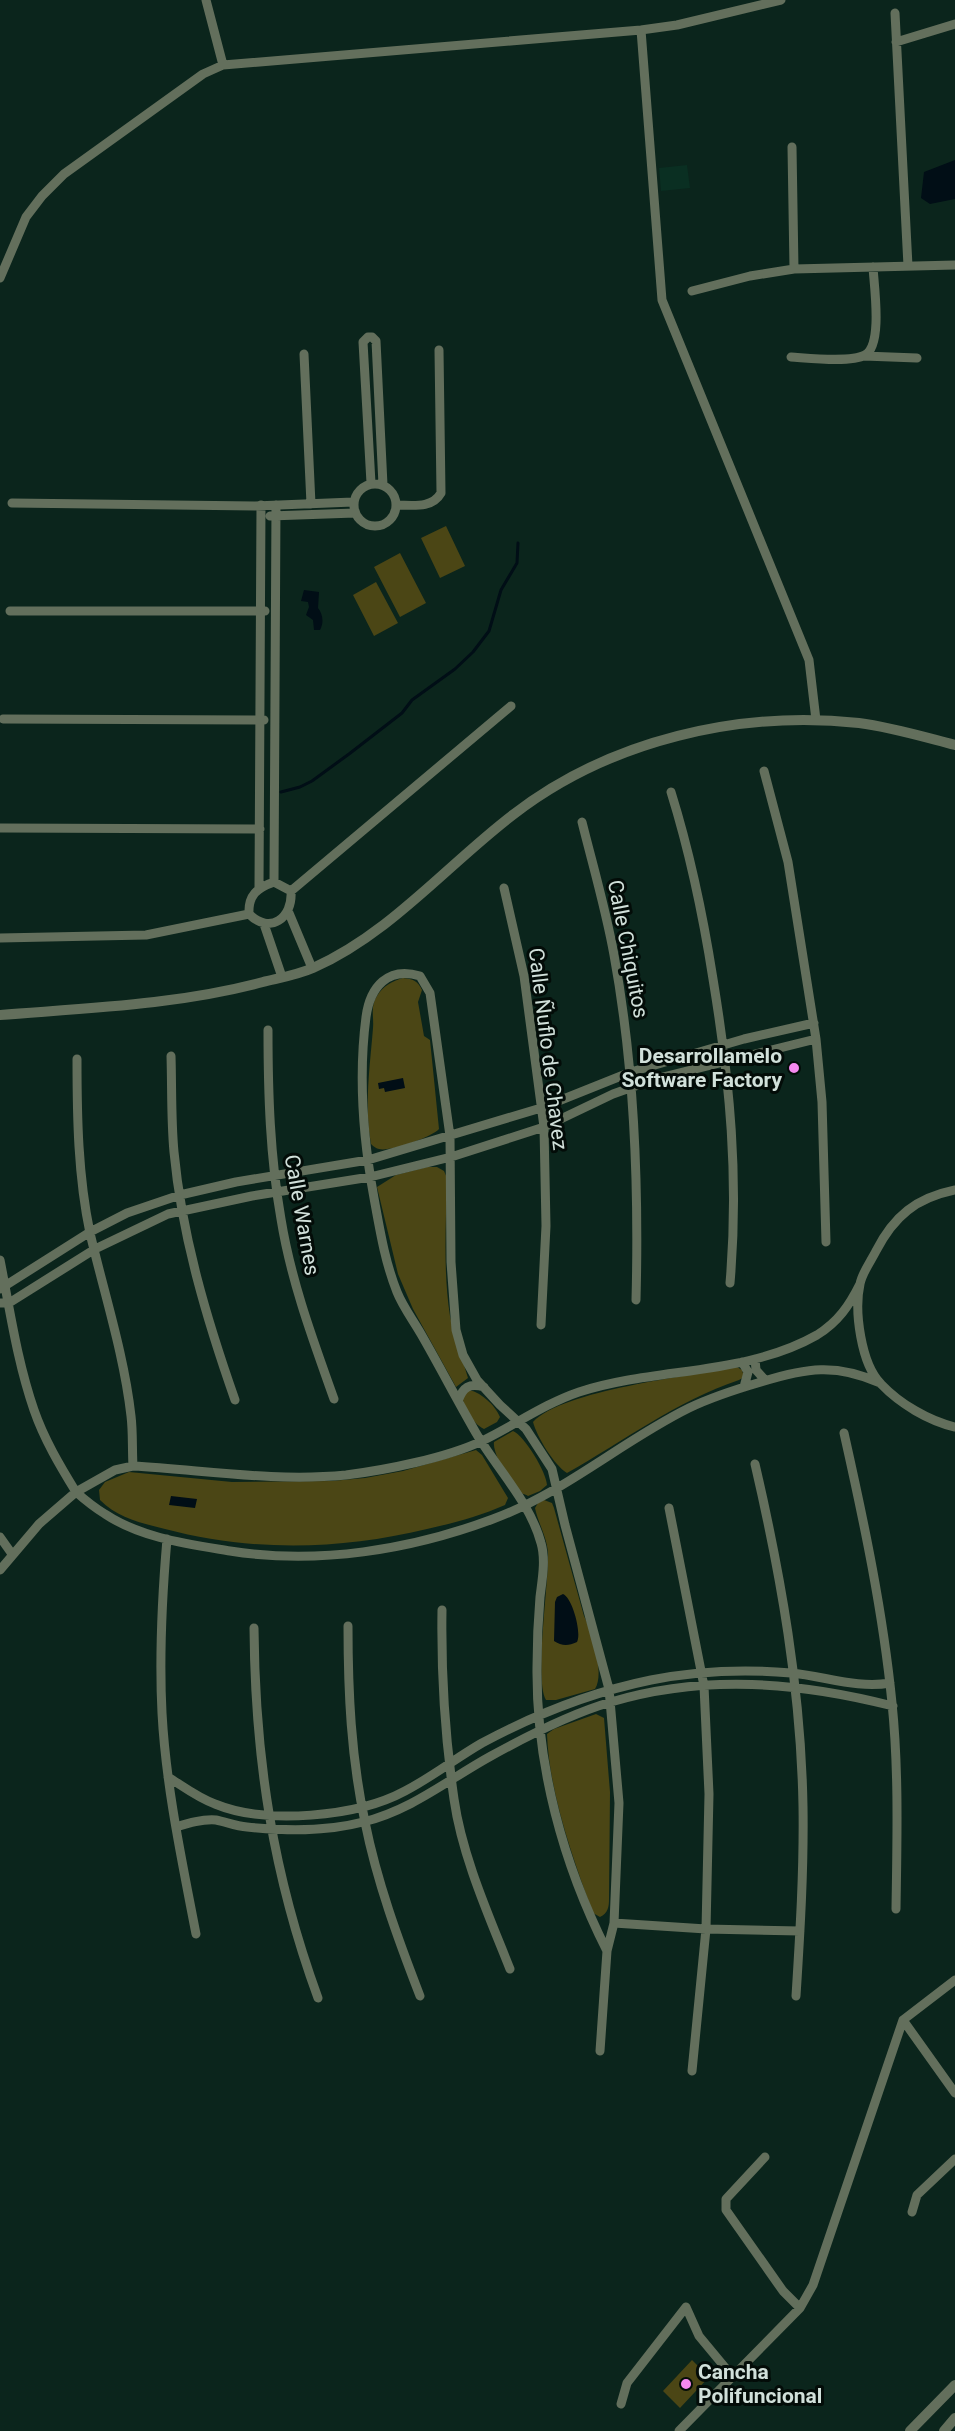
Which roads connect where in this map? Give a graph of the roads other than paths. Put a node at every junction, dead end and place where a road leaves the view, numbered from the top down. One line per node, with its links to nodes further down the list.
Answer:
1 (206, 0): 7 (street)
2 (781, 0): 5 (street)
3 (895, 13): 6 (street)
4 (955, 24): 6 (street)
5 (641, 30): 7 (street); 40 (street)
6 (896, 42): 10 (street)
7 (223, 65): 13 (street)
8 (792, 147): 12 (street)
9 (955, 265): 10 (street)
10 (908, 266): 11 (street)
11 (873, 267): 12 (street); 15 (street)
12 (794, 268): 14 (street)
13 (0, 278)
14 (692, 291)
15 (874, 344): 18 (street); 20 (street)
16 (439, 350): 28 (street)
17 (304, 354): 26 (street)
18 (864, 356): 19 (street); 20 (street)
19 (791, 357)
20 (881, 358): 21 (street)
21 (917, 358)
22 (371, 483): 23 (street); 23 (street); 24 (street)
23 (383, 485): 28 (street)
24 (353, 502): 26 (street); 30 (street)
25 (12, 503): 29 (street)
26 (311, 504): 27 (street)
27 (276, 505): 29 (street); 32 (street)
28 (396, 505): 30 (street)
29 (258, 506): 31 (street)
30 (355, 513): 32 (street)
31 (262, 516): 32 (street); 34 (street)
32 (276, 516): 35 (street)
33 (10, 611): 34 (street)
34 (262, 611): 35 (street); 38 (street)
35 (276, 611): 39 (street)
36 (510, 706): 50 (street)
37 (3, 719): 38 (street)
38 (261, 720): 39 (street); 46 (street)
39 (275, 720): 47 (street)
40 (816, 720): 41 (street); 55 (street)
41 (955, 745)
42 (764, 771): 58 (street)
43 (671, 792): 61 (street)
44 (582, 822): 65 (street, Calle Chiquitos)
45 (1, 828): 46 (street)
46 (260, 829): 48 (street)
47 (274, 882): 48 (street); 50 (street)
48 (259, 887): 52 (street)
49 (504, 888): 67 (street, Calle Ñuflo de Chavez)
50 (291, 891): 51 (street)
51 (289, 913): 53 (street); 55 (street)
52 (249, 914): 53 (street); 54 (street)
53 (264, 924): 56 (street)
54 (0, 938)
55 (312, 968): 56 (street)
56 (282, 977): 57 (street)
57 (0, 1015)
58 (814, 1023): 60 (street); 61 (street)
59 (268, 1030): 72 (street, Calle Warnes)
60 (816, 1039): 64 (street); 79 (street)
61 (724, 1046): 64 (street); 65 (street)
62 (171, 1056): 76 (street)
63 (77, 1059): 78 (street)
64 (726, 1061): 66 (street); 82 (street)
65 (631, 1072): 66 (street, Calle Chiquitos); 67 (street)
66 (633, 1088): 68 (street); 85 (street, Calle Chiquitos)
67 (541, 1108): 68 (street, Calle Ñuflo de Chavez); 69 (street)
68 (544, 1127): 70 (street); 87 (street, Calle Ñuflo de Chavez)
69 (450, 1136): 70 (street); 71 (street); 71 (street)
70 (451, 1157): 73 (street); 92 (street)
71 (368, 1160): 72 (street); 73 (street)
72 (274, 1177): 75 (street, Calle Warnes); 76 (street)
73 (370, 1177): 75 (street); 96 (street)
74 (955, 1190): 83 (street)
75 (277, 1192): 77 (street); 95 (street, Calle Warnes)
76 (180, 1195): 77 (street); 78 (street)
77 (183, 1209): 80 (street); 94 (street)
78 (90, 1232): 80 (street); 84 (street)
79 (826, 1242)
80 (95, 1249): 86 (street); 102 (street)
81 (0, 1260): 84 (street)
82 (730, 1283)
83 (860, 1284): 88 (street); 91 (street)
84 (3, 1288): 86 (street)
85 (636, 1300)
86 (5, 1303): 104 (street)
87 (542, 1325)
88 (755, 1359): 89 (street); 90 (street)
89 (742, 1362): 93 (street); 97 (street)
90 (765, 1380): 91 (street); 93 (street)
91 (880, 1383): 98 (street)
92 (484, 1387): 96 (street); 97 (street)
93 (744, 1387): 103 (street)
94 (235, 1400)
95 (334, 1400)
96 (458, 1401): 100 (street)
97 (518, 1420): 100 (street); 103 (street)
98 (955, 1427)
99 (844, 1433): 116 (street)
100 (481, 1441): 102 (street); 105 (street)
101 (755, 1464): 115 (street)
102 (133, 1466): 104 (street)
103 (557, 1489): 105 (street); 119 (street)
104 (76, 1492): 108 (street); 109 (street)
105 (524, 1505): 108 (street); 122 (street)
106 (669, 1508): 114 (street)
107 (0, 1537): 109 (street)
108 (167, 1539): 125 (street)
109 (12, 1554): 110 (street)
110 (0, 1570)
111 (442, 1610): 124 (street)
112 (348, 1626): 127 (street)
113 (254, 1628): 128 (street)
114 (701, 1673): 115 (street); 117 (street); 119 (street)
115 (793, 1674): 116 (street); 118 (street)
116 (890, 1683): 121 (street)
117 (704, 1686): 118 (street); 120 (street); 134 (street)
118 (795, 1686): 121 (street); 135 (street)
119 (609, 1689): 120 (street); 122 (street)
120 (611, 1702): 123 (street); 133 (street)
121 (892, 1706): 132 (street)
122 (539, 1715): 123 (street); 124 (street)
123 (540, 1731): 126 (street); 137 (street)
124 (451, 1763): 126 (street); 127 (street)
125 (168, 1777): 128 (street); 130 (street)
126 (453, 1780): 129 (street); 138 (street)
127 (362, 1807): 128 (street); 129 (street)
128 (268, 1814): 131 (street)
129 (365, 1822): 131 (street); 140 (street)
130 (176, 1827): 131 (street); 136 (street)
131 (272, 1829): 142 (street)
132 (896, 1909)
133 (614, 1923): 134 (street); 137 (street)
134 (706, 1929): 135 (street); 145 (street)
135 (800, 1931): 141 (street)
136 (196, 1934)
137 (607, 1951): 144 (street)
138 (510, 1969)
139 (955, 1980): 143 (street)
140 (420, 1996)
141 (796, 1996)
142 (318, 1998)
143 (903, 2020): 146 (street); 150 (street)
144 (600, 2051)
145 (692, 2071)
146 (955, 2093)
147 (765, 2157): 150 (street)
148 (955, 2158): 149 (street)
149 (912, 2212)
150 (800, 2308): 151 (street)
151 (733, 2377): 153 (street); 155 (street)
152 (955, 2385): 156 (street)
153 (621, 2404)
154 (955, 2420): 157 (street)
155 (679, 2431)
156 (910, 2431)
157 (944, 2431)

